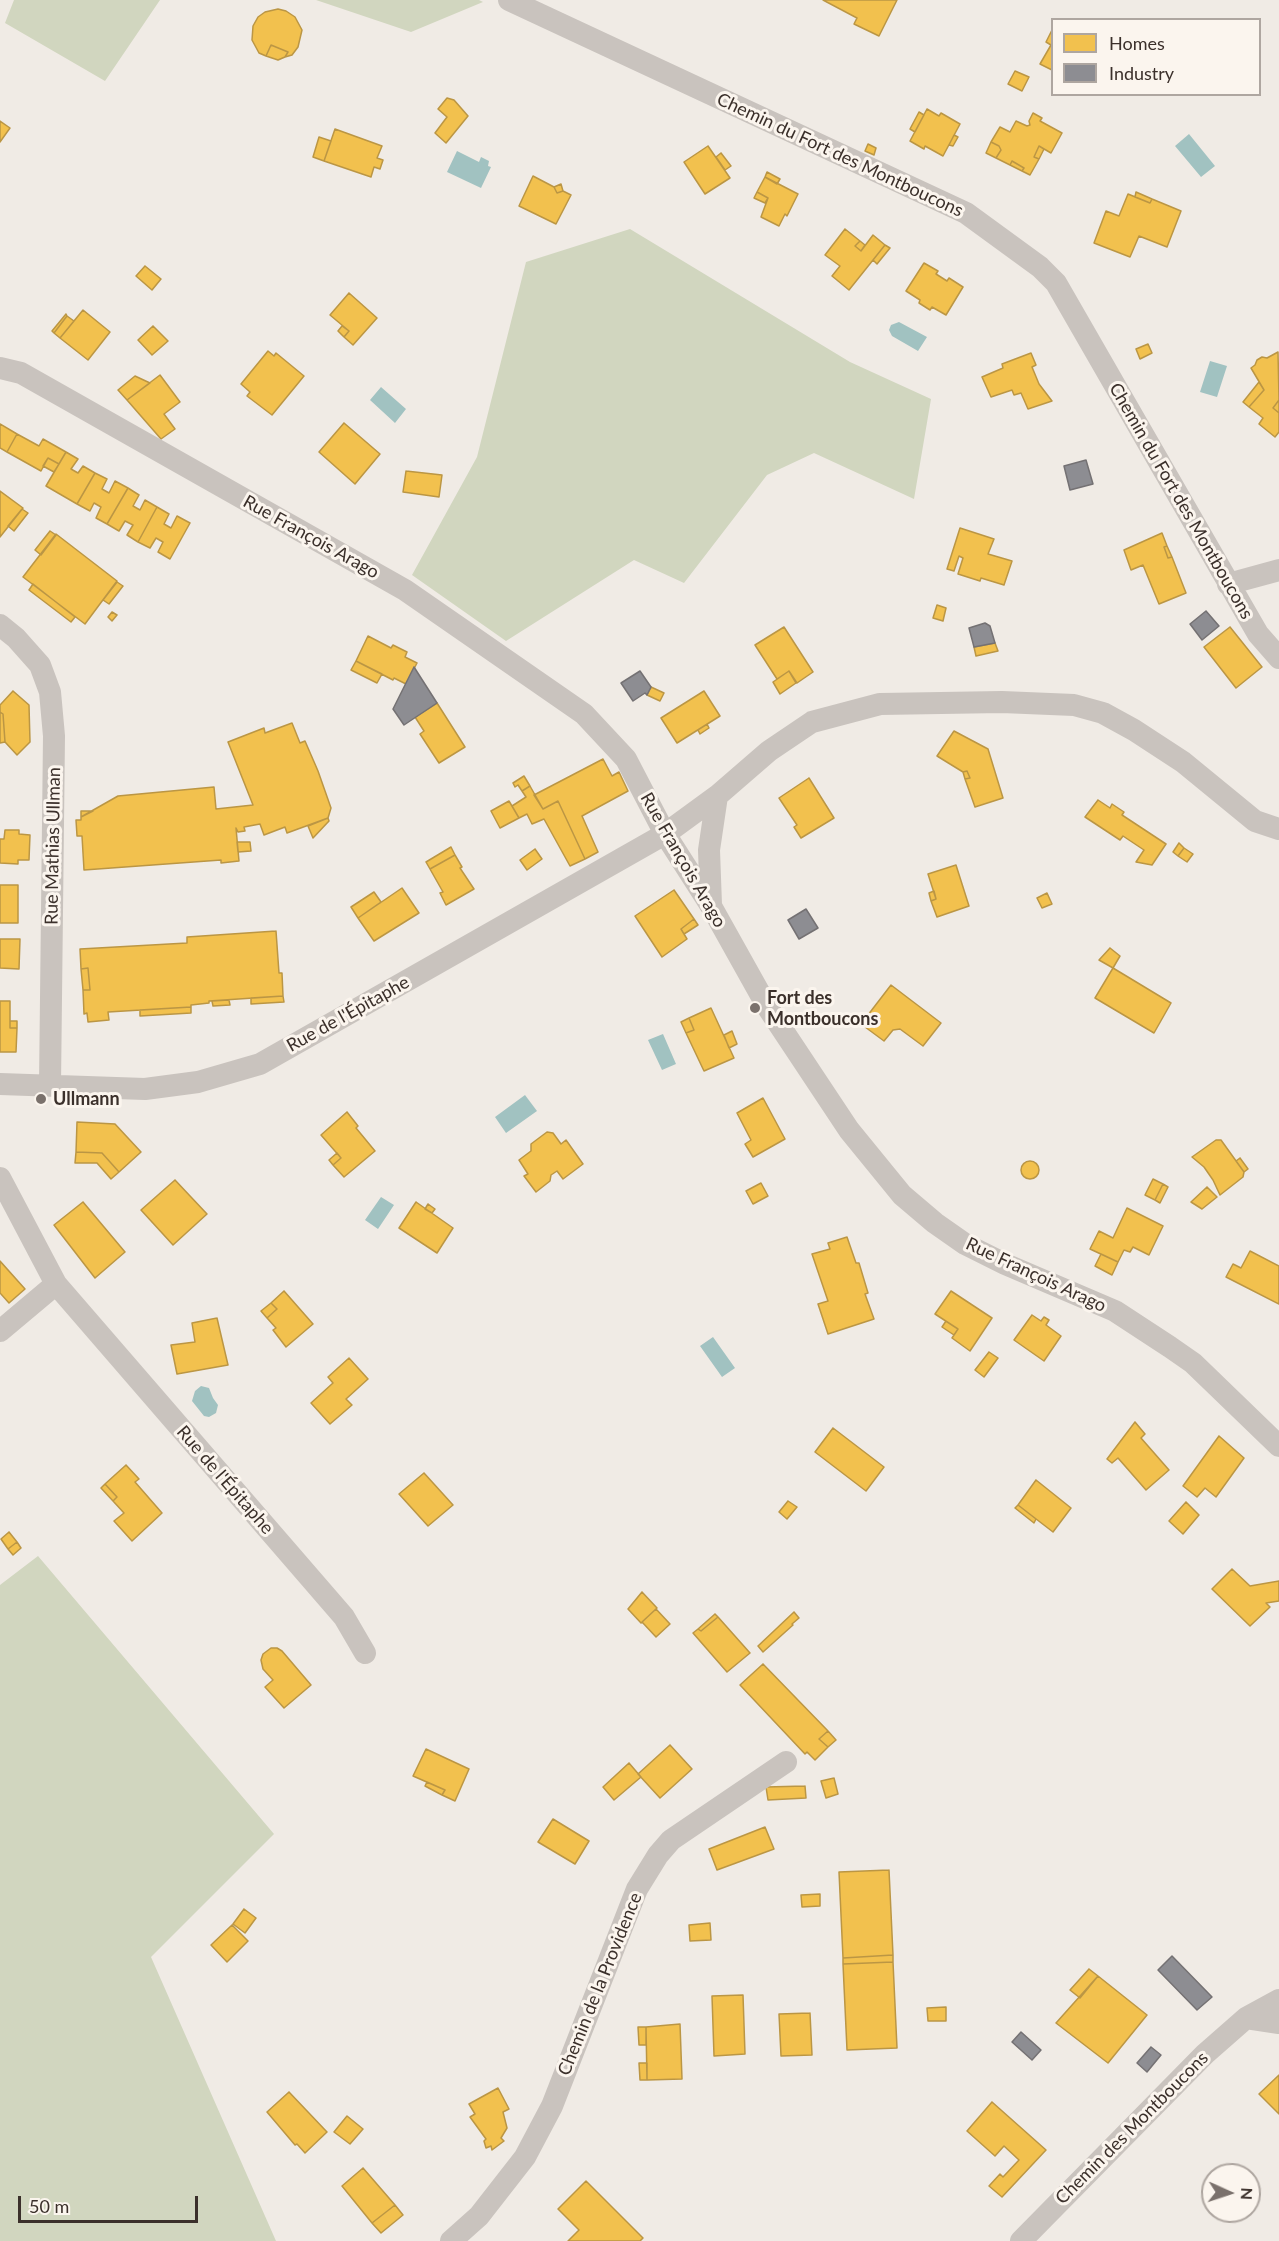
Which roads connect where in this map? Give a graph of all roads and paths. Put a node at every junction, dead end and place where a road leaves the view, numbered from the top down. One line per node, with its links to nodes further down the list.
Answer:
1 (509, 0): 4 (street, Chemin du Fort des Montboucons)
2 (0, 368): 9 (street, Rue François Arago)
3 (1279, 570): 4 (street)
4 (1228, 584): 6 (street, Chemin du Fort des Montboucons)
5 (0, 625): 12 (street, Rue Mathias Ullman)
6 (1279, 658)
7 (717, 796): 8 (street); 9 (street); 10 (street)
8 (1279, 829)
9 (664, 834): 10 (street, Rue François Arago); 12 (street, Rue de l'Épitaphe)
10 (711, 906): 16 (street, Rue François Arago)
11 (0, 1084): 12 (street, Rue de l'Épitaphe)
12 (50, 1085)
13 (0, 1178): 14 (street, Rue de l'Épitaphe)
14 (56, 1284): 15 (street); 17 (street, Rue de l'Épitaphe)
15 (0, 1331)
16 (1279, 1446)
17 (365, 1653)
18 (786, 1762): 22 (street, Chemin de la Providence)
19 (1279, 2000): 20 (street, Chemin des Montboucons)
20 (1246, 2018): 21 (street); 23 (street, Chemin des Montboucons)
21 (1279, 2023)
22 (451, 2241)
23 (1021, 2241)

